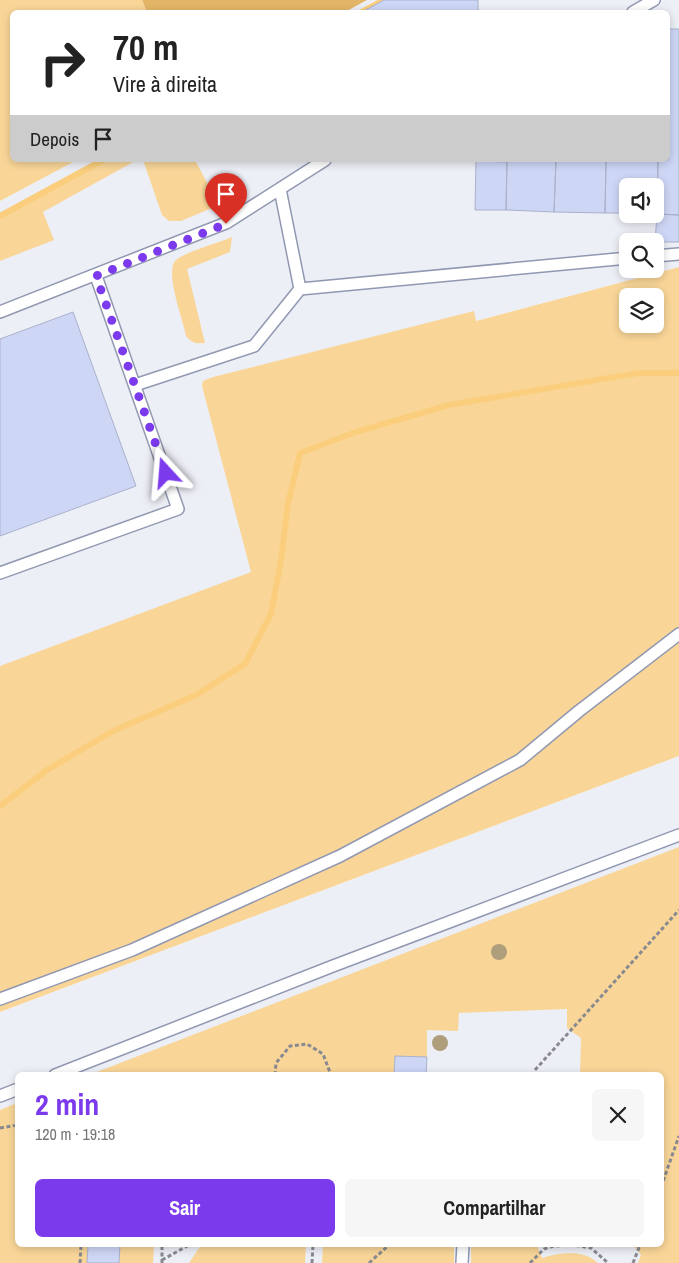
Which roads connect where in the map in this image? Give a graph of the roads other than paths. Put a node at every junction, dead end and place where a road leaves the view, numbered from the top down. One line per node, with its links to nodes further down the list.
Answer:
1 (654, 0): 2 (lane)
2 (636, 10)
3 (321, 162): 4 (lane)
4 (280, 189): 8 (lane); 9 (lane)
5 (679, 254): 6 (lane)
6 (664, 255)
7 (619, 259): 9 (lane)
8 (96, 276): 10 (lane); 11 (lane)
9 (300, 289): 11 (lane)
10 (0, 312)
11 (135, 385): 12 (lane)
12 (0, 573)
13 (679, 634): 15 (lane)
14 (679, 835): 16 (lane)
15 (0, 999)
16 (62, 1072)
17 (15, 1091): 18 (lane)
18 (0, 1096)
19 (463, 1247): 20 (lane)
20 (462, 1263)

